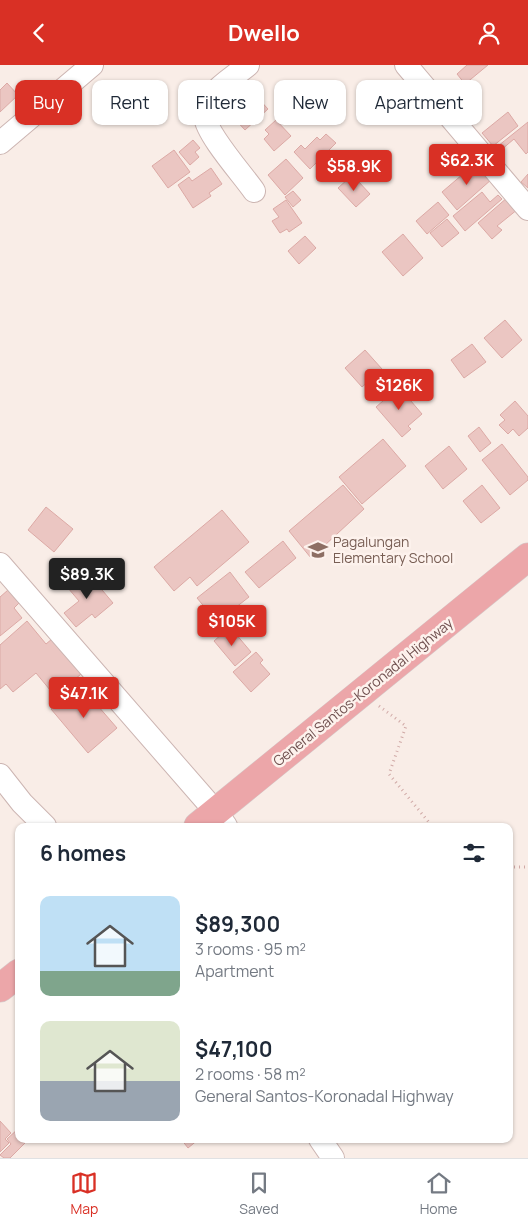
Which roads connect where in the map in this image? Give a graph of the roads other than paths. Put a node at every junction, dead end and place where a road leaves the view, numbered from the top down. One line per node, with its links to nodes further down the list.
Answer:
1 (92, 65): 4 (street)
2 (248, 65): 5 (street)
3 (406, 65): 6 (street)
4 (0, 143)
5 (254, 191)
6 (528, 209)
7 (528, 557): 10 (highway, General Santos-Koronadal Highway)
8 (0, 564): 10 (street)
9 (0, 775): 11 (street)
10 (213, 821)
11 (42, 823)
12 (15, 976): 13 (highway)
13 (0, 988)
14 (323, 1143): 15 (street)
15 (334, 1158)

